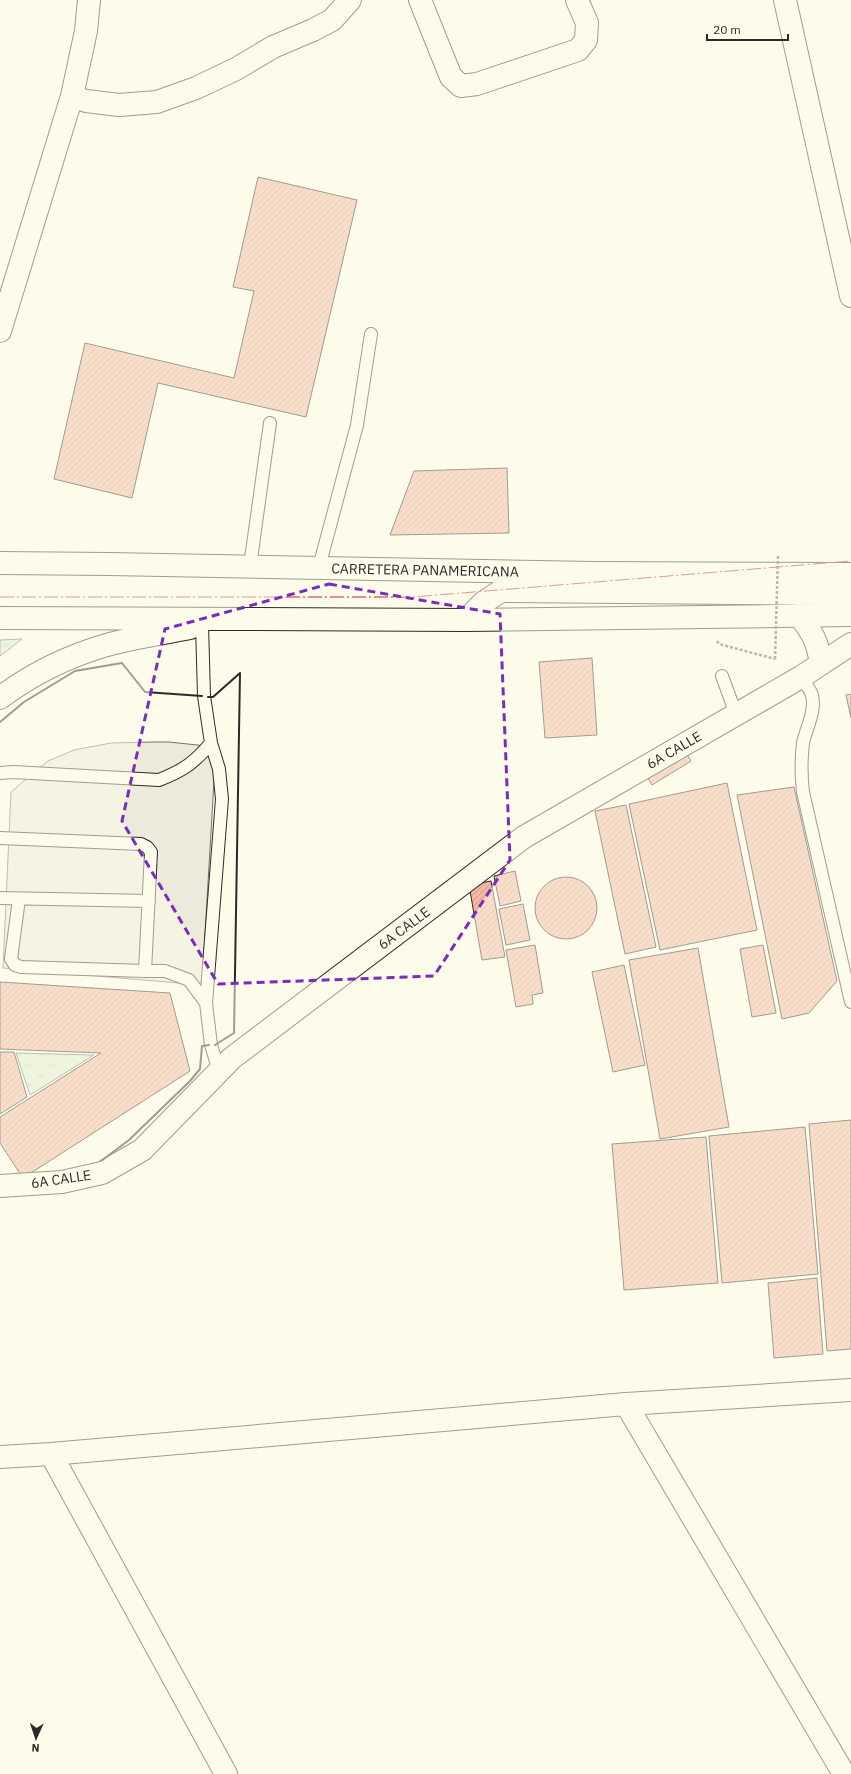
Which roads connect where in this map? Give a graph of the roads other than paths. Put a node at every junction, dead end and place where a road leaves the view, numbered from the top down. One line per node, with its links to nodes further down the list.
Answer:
1 (90, 0): 6 (main road)
2 (350, 0): 6 (main road)
3 (420, 0): 4 (main road)
4 (577, 0)
5 (786, 0): 7 (main road)
6 (72, 96): 8 (main road)
7 (851, 296)
8 (0, 331)
9 (371, 334): 13 (lane)
10 (270, 423): 12 (lane)
11 (0, 563): 12 (main road, CARRETERA PANAMERICANA)
12 (250, 566): 13 (main road, CARRETERA PANAMERICANA)
13 (319, 567): 14 (main road, CARRETERA PANAMERICANA)
14 (851, 574)
15 (851, 594): 20 (main road)
16 (799, 615): 17 (main road); 20 (main road); 23 (main road)
17 (851, 615)
18 (0, 618): 19 (main road)
19 (230, 619): 20 (main road); 21 (main road)
20 (466, 620)
21 (202, 625): 26 (main road); 28 (lane)
22 (851, 644): 23 (main road, 6A CALLE)
23 (820, 664): 25 (main road, 6A CALLE)
24 (722, 676): 27 (lane)
25 (801, 677): 27 (main road, 6A CALLE); 35 (lane)
26 (0, 698)
27 (736, 714): 37 (main road, 6A CALLE)
28 (211, 742): 29 (lane); 36 (lane)
29 (0, 773)
30 (0, 838): 33 (lane)
31 (0, 898): 32 (lane)
32 (18, 899): 33 (lane); 34 (lane)
33 (149, 901): 34 (lane)
34 (145, 971): 36 (lane)
35 (851, 1002)
36 (206, 1003): 37 (lane)
37 (219, 1071): 38 (main road, 6A CALLE)
38 (0, 1186)
39 (851, 1390): 40 (main road)
40 (626, 1404): 41 (main road); 44 (main road)
41 (51, 1454): 42 (main road); 43 (main road)
42 (0, 1457)
43 (226, 1774)
44 (844, 1774)

